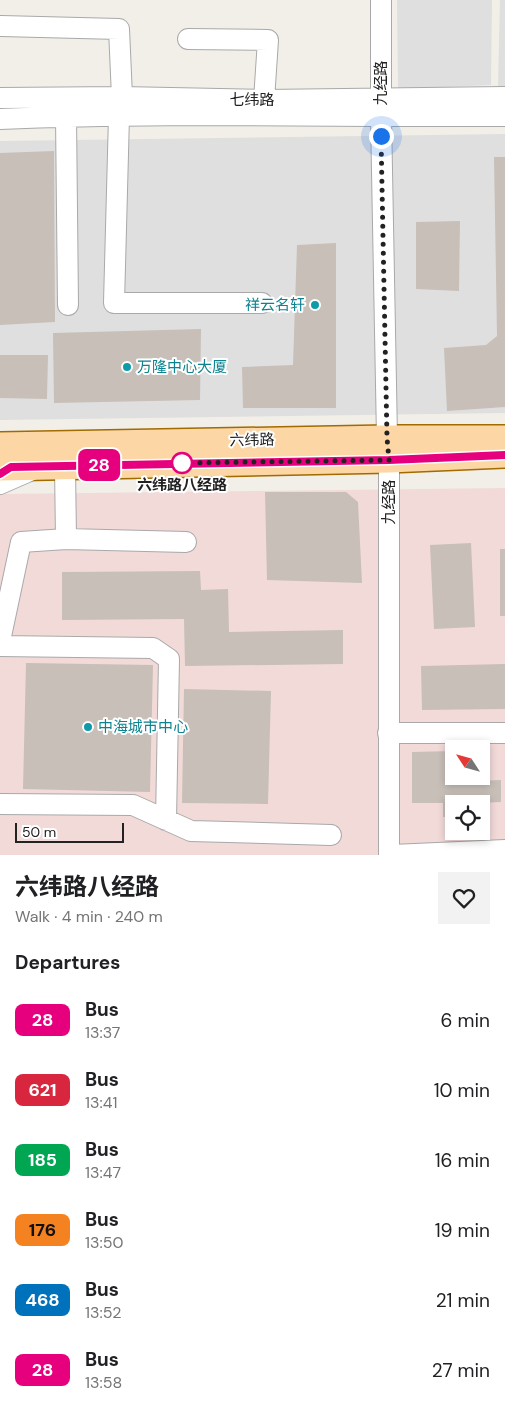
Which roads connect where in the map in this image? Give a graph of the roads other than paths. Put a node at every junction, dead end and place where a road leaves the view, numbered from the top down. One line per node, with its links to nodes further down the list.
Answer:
1 (381, 0): 8 (street, 九经路)
2 (1, 26): 7 (street)
3 (188, 39): 6 (street)
4 (505, 97): 8 (street, 七纬路)
5 (0, 98): 7 (street, 七纬路)
6 (264, 100): 7 (street, 七纬路); 8 (street, 七纬路)
7 (121, 107): 8 (street, 七纬路); 9 (street, 七纬路); 12 (street)
8 (381, 108): 10 (street, 七纬路); 16 (street, 九经路)
9 (66, 116): 11 (street, 七纬路); 13 (street)
10 (505, 116)
11 (0, 119)
12 (262, 303)
13 (68, 305)
14 (505, 438): 16 (main road, 六纬路)
15 (0, 445): 16 (main road, 六纬路)
16 (388, 449): 17 (main road, 六纬路); 18 (main road, 六纬路); 25 (street, 九经路)
17 (505, 455)
18 (53, 466): 19 (main road, 六纬路); 20 (street)
19 (3, 473)
20 (66, 539): 21 (street); 22 (street)
21 (186, 542)
22 (0, 641)
23 (0, 646): 27 (street)
24 (505, 733): 25 (street)
25 (388, 734): 30 (street, 九经路)
26 (0, 804): 27 (street)
27 (166, 820): 28 (street)
28 (331, 835)
29 (505, 850): 30 (street)
30 (390, 855)

